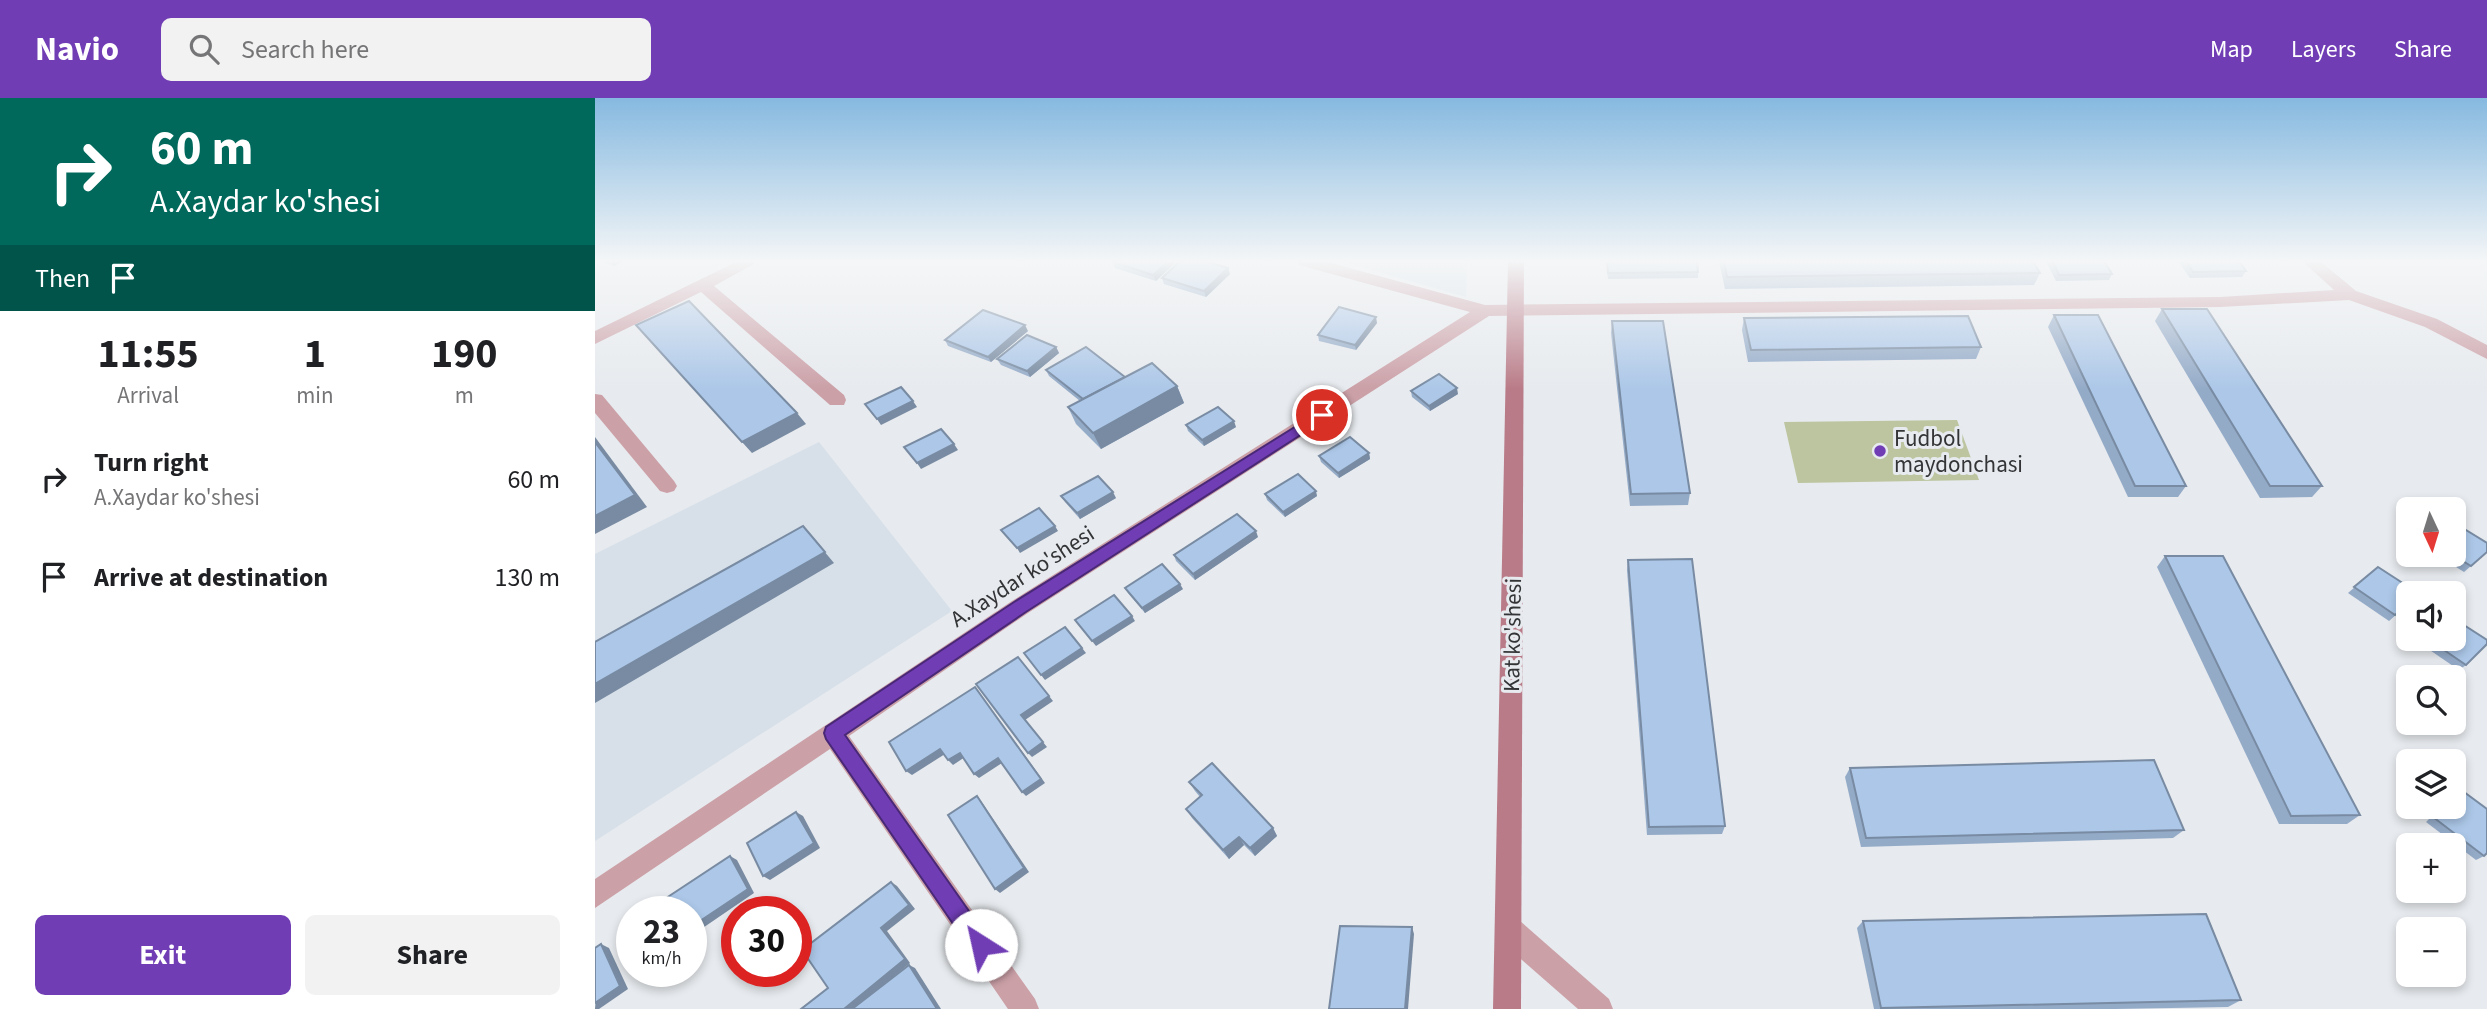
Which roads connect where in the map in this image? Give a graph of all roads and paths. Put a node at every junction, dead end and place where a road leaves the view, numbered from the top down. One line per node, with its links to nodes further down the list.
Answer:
1 (665, 304): 9 (street)
2 (725, 304): 12 (street)
3 (1458, 304): 7 (street)
4 (1516, 304): 8 (street, Kat ko'shesi)
5 (2102, 304): 8 (street)
6 (2375, 304): 10 (street)
7 (1485, 311): 8 (street); 14 (street, A.Xaydar ko'shesi)
8 (1516, 311): 16 (street, Kat ko'shesi)
9 (595, 338)
10 (2487, 353)
11 (595, 400): 13 (street)
12 (837, 400)
13 (667, 486)
14 (833, 733): 15 (street, A.Xaydar ko'shesi); 17 (street)
15 (595, 895)
16 (1509, 930): 18 (street, Kat ko'shesi); 19 (street)
17 (1025, 1009)
18 (1507, 1009)
19 (1599, 1009)

